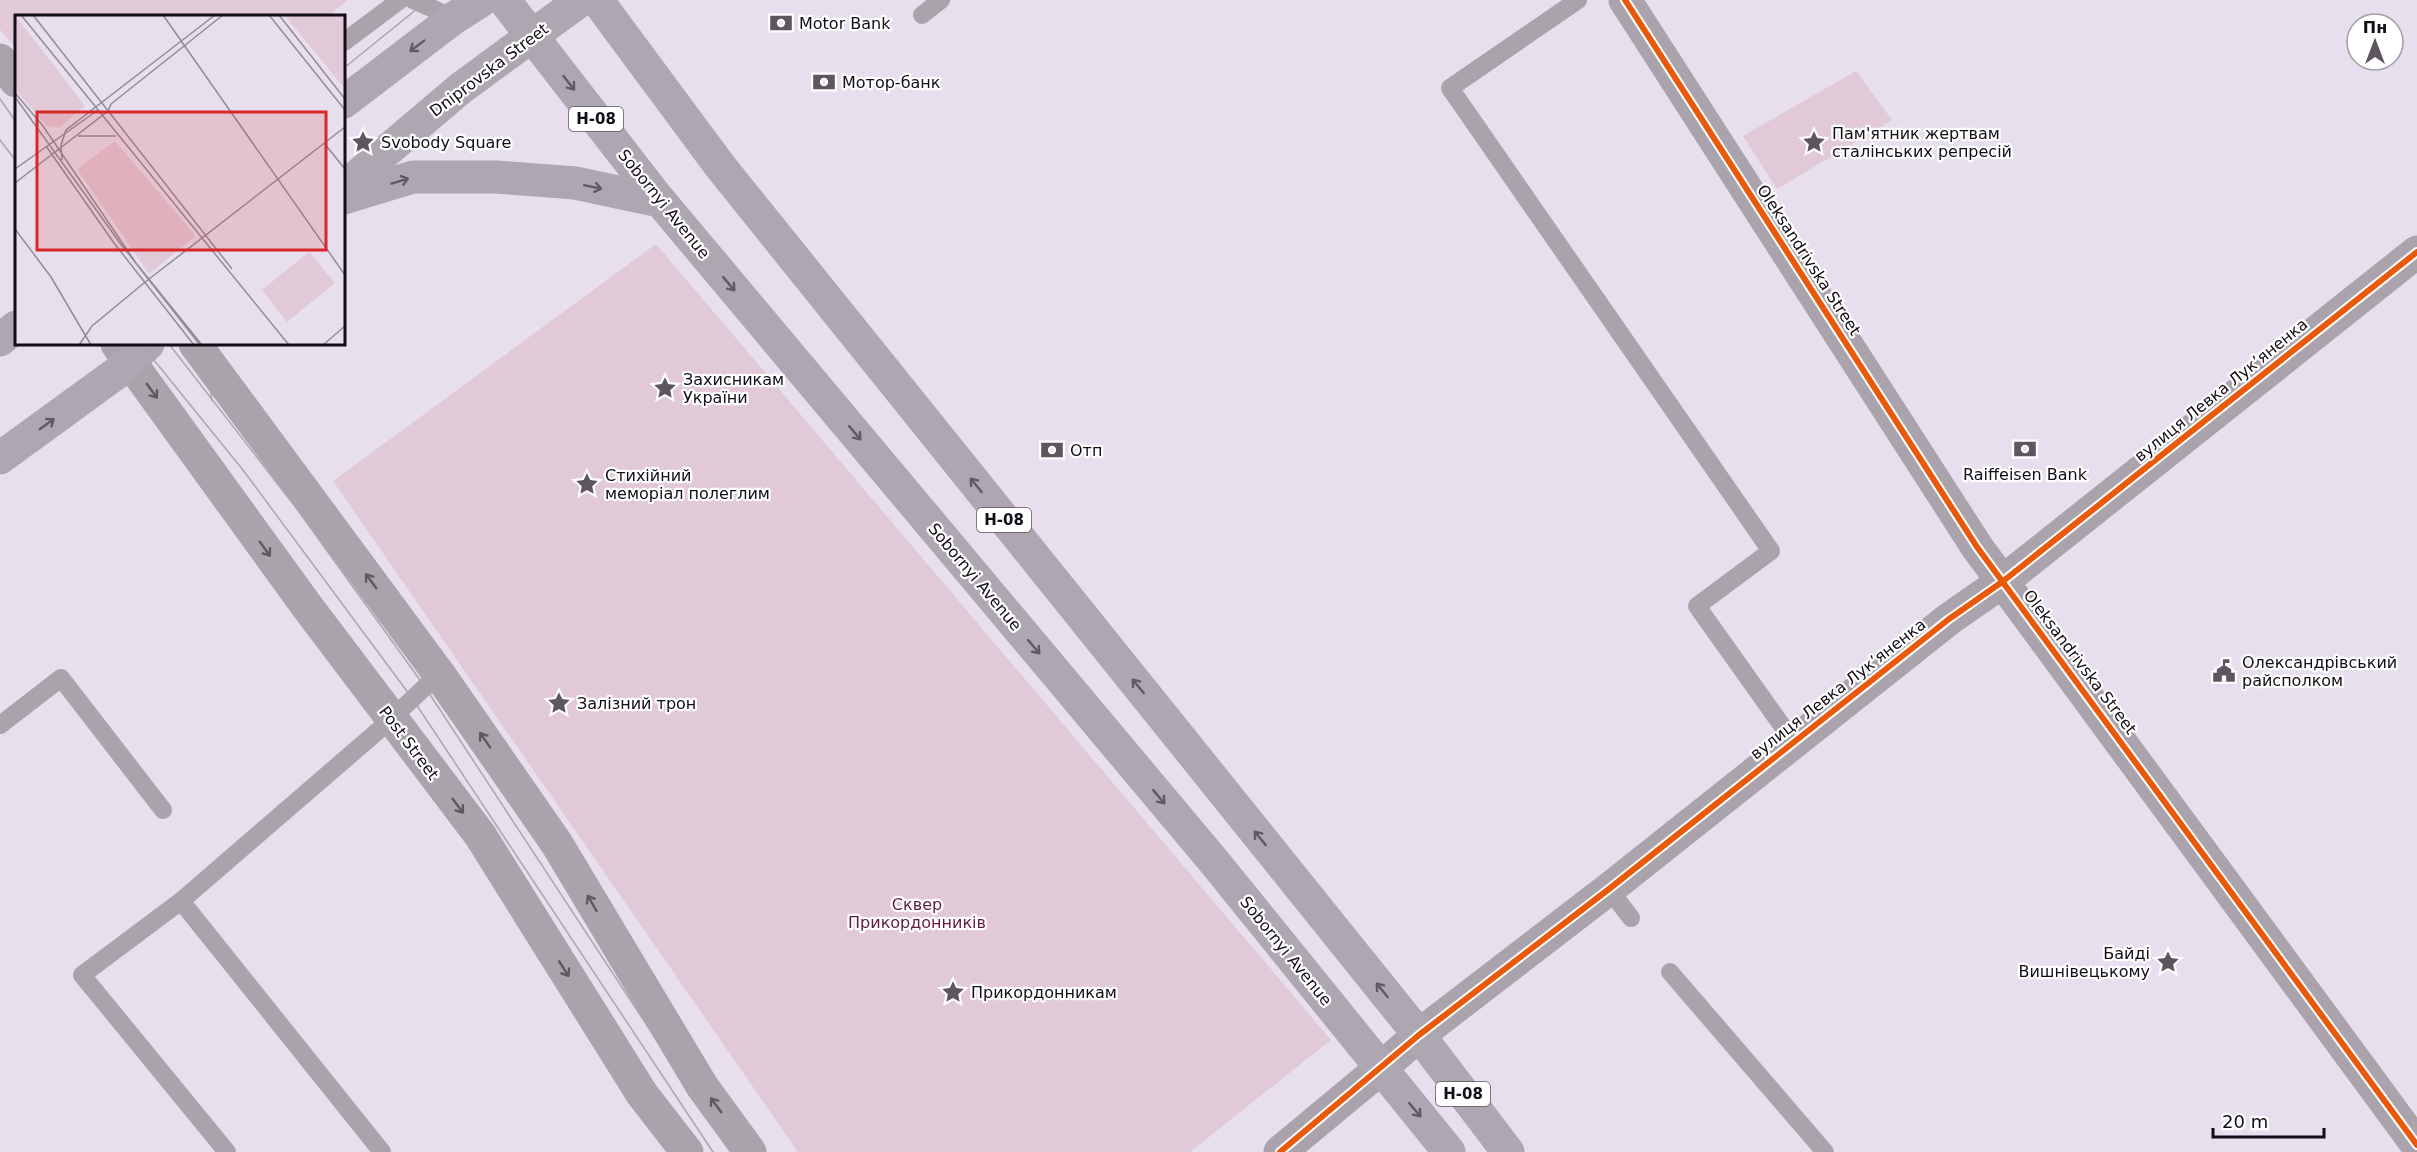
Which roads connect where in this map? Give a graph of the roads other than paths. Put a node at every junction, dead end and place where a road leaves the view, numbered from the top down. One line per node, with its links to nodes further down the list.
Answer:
1 (400, 0): 13 (lane)
2 (413, 0): 11 (lane)
3 (482, 0): 11 (main road)
4 (504, 0): 12 (main road, Sobornyi Avenue / Н-08)
5 (581, 0): 12 (main road, Dniprovska Street)
6 (597, 0): 36 (main road, Н-08, one-way to 6)
7 (941, 0): 10 (lane)
8 (1578, 0): 30 (lane)
9 (1625, 0): 26 (street, Oleksandrivska Street)
10 (922, 15)
11 (454, 18): 16 (main road, one-way to 16)
12 (533, 37): 17 (main road, Dniprovska Street); 19 (main road, Sobornyi Avenue / Н-08, one-way to 19)
13 (345, 41)
14 (0, 60): 15 (street)
15 (15, 80)
16 (345, 101)
17 (345, 186)
18 (345, 198): 19 (main road, one-way to 19)
19 (660, 201): 37 (main road, Sobornyi Avenue / Н-08, one-way to 37)
20 (2413, 263): 26 (street, вулиця Левка Лукʼяненка)
21 (15, 328): 22 (main road)
22 (0, 340)
23 (196, 345): 27 (street, one-way to 23)
24 (132, 349): 25 (main road, one-way to 24); 28 (street, Post Street, one-way to 28)
25 (0, 458)
26 (2002, 582): 30 (street, вулиця Левка Лукʼяненка); 38 (street, Oleksandrivska Street)
27 (439, 674): 28 (lane); 43 (street, one-way to 27)
28 (391, 719): 33 (lane); 42 (street, Post Street, one-way to 42)
29 (0, 725): 31 (lane)
30 (1793, 741): 32 (street, вулиця Левка Лукʼяненка)
31 (163, 810)
32 (1609, 889): 34 (lane); 36 (street, вулиця Левка Лукʼяненка)
33 (181, 901): 40 (lane); 41 (lane)
34 (1631, 918)
35 (1670, 972): 46 (lane)
36 (1419, 1035): 37 (street, вулиця Левка Лукʼяненка); 45 (main road, Н-08)
37 (1380, 1069): 39 (street, вулиця Левка Лукʼяненка); 44 (main road, Sobornyi Avenue / Н-08, one-way to 44)
38 (2417, 1145)
39 (1289, 1149)
40 (227, 1152)
41 (382, 1152)
42 (687, 1152)
43 (750, 1152)
44 (1449, 1152)
45 (1508, 1152)
46 (1825, 1152)

